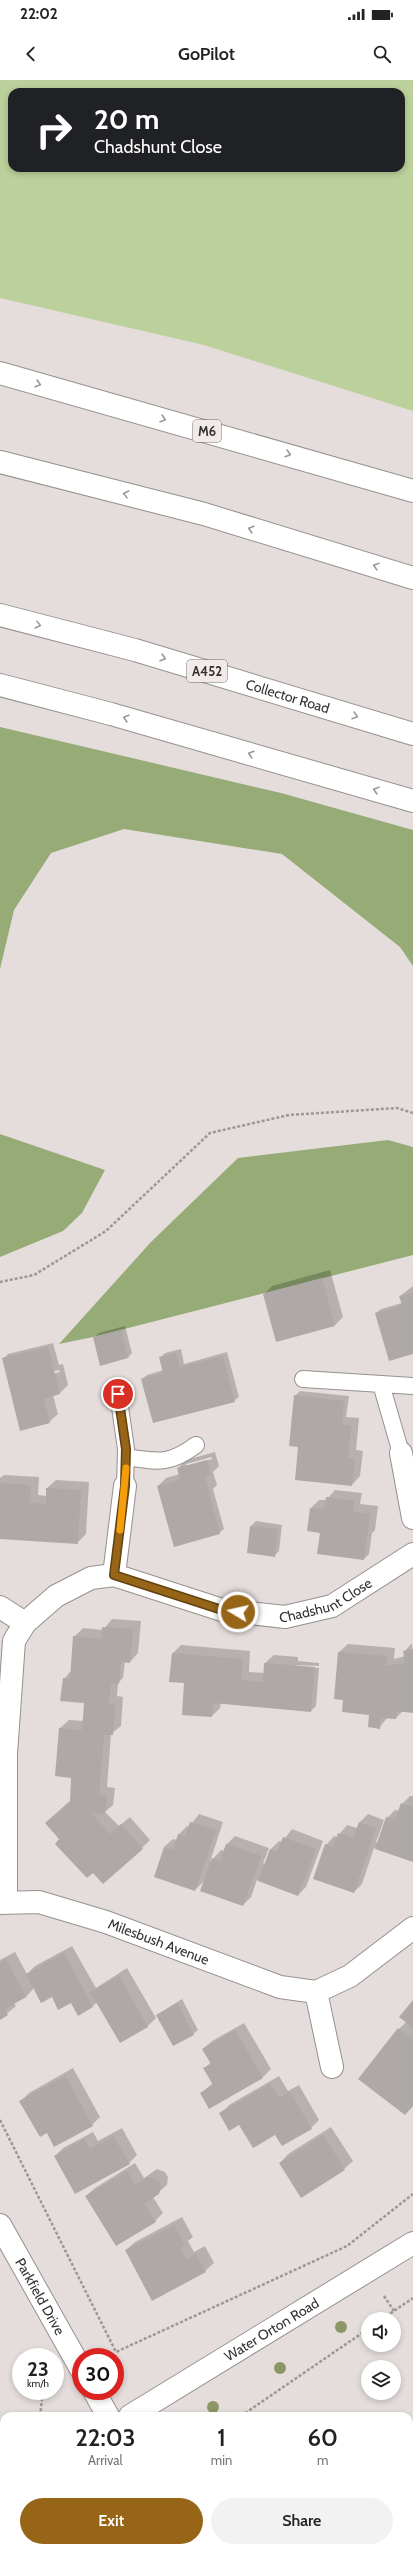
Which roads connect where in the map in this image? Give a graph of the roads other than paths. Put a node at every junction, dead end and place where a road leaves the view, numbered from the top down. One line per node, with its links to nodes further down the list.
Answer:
1 (0, 373): 3 (main road, M6, one-way to 3)
2 (0, 462): 4 (main road, one-way to 2)
3 (413, 491)
4 (413, 578)
5 (0, 615): 7 (main road, Collector Road / A452, one-way to 7)
6 (0, 685): 8 (main road, one-way to 6)
7 (413, 734)
8 (413, 801)
9 (303, 1379): 10 (lane)
10 (381, 1384): 11 (lane); 14 (lane)
11 (413, 1386)
12 (118, 1394): 15 (lane)
13 (196, 1445): 15 (lane)
14 (401, 1452): 17 (main road)
15 (126, 1457): 16 (lane)
16 (125, 1486): 19 (main road)
17 (413, 1518)
18 (413, 1554): 19 (main road, Chadshunt Close)
19 (114, 1575): 21 (main road, Chadshunt Close)
20 (0, 1607): 21 (main road)
21 (25, 1623): 22 (main road, Chadshunt Close)
22 (3, 1902): 24 (main road, Milesbush Avenue)
23 (413, 1928): 24 (main road)
24 (316, 1992): 25 (main road)
25 (332, 2067)
26 (0, 2225): 28 (main road, Parkfield Drive)
27 (413, 2243): 31 (main road, Water Orton Road)
28 (72, 2353)
29 (99, 2400): 30 (main road)
30 (106, 2412)
31 (137, 2412)

